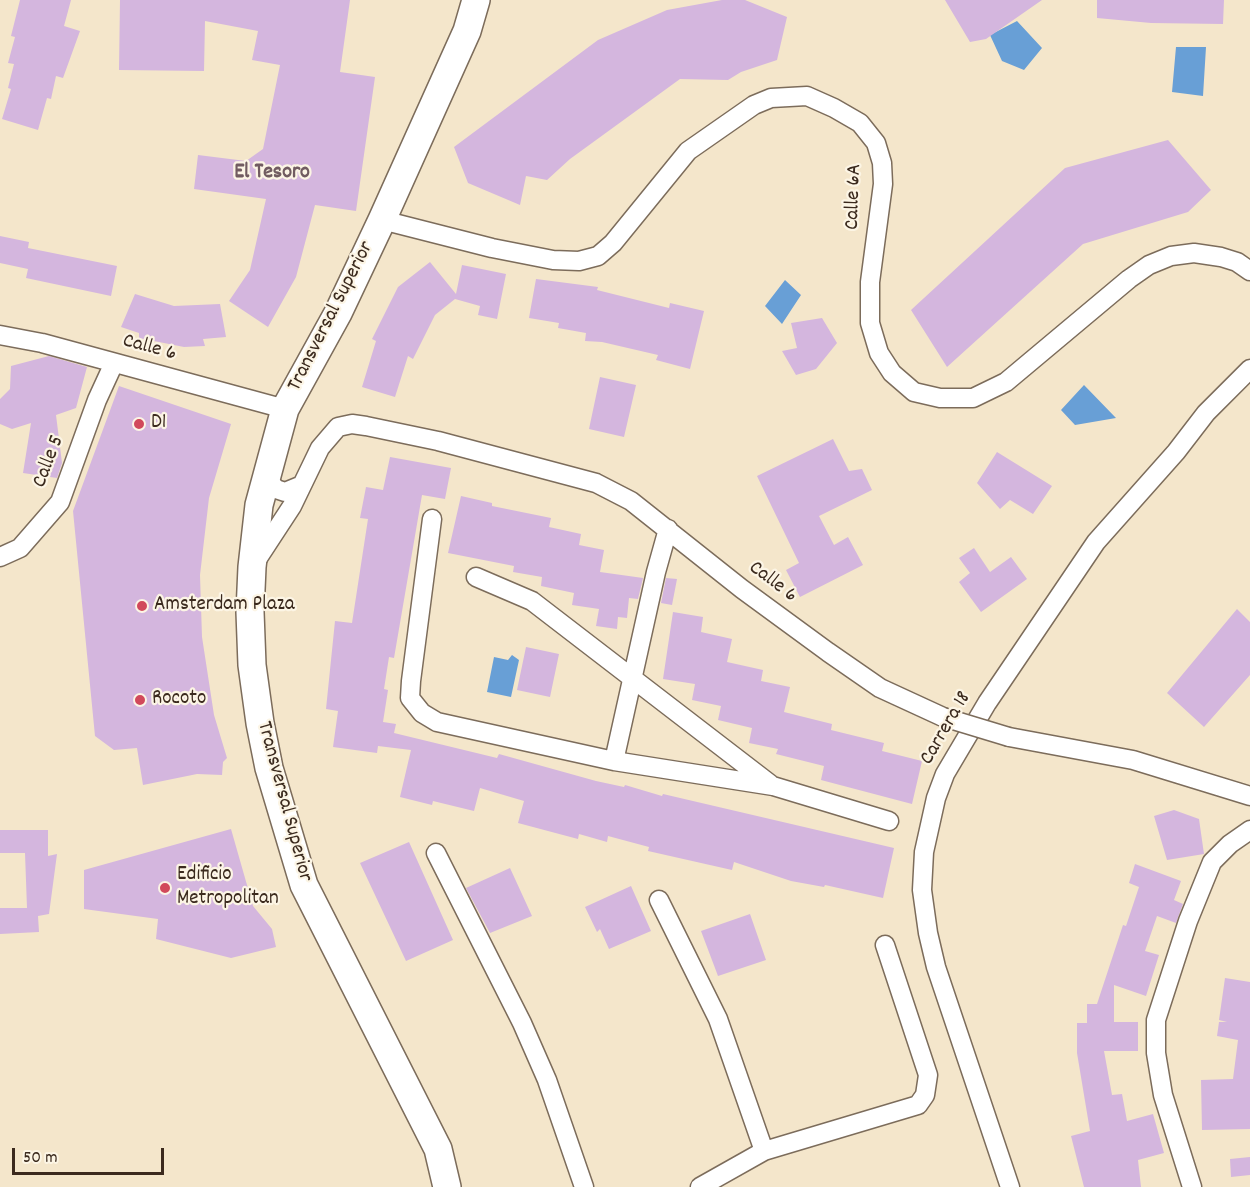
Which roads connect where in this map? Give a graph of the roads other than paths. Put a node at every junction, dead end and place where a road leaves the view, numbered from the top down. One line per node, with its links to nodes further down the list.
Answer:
1 (476, 0): 2 (main road, Transversal Superior)
2 (382, 220): 3 (street, Calle 6A); 7 (main road, Transversal Superior)
3 (1250, 271)
4 (0, 335): 5 (street, Calle 6)
5 (114, 363): 7 (street, Calle 6); 12 (street, Calle 5)
6 (1250, 369): 28 (street, Carrera 18)
7 (285, 409): 8 (main road, Transversal Superior)
8 (266, 478): 9 (street); 13 (main road, Transversal Superior)
9 (302, 484): 11 (street, Calle 6); 13 (street, Calle 6)
10 (432, 519): 16 (street)
11 (668, 529): 15 (street); 18 (street, Calle 6, bridge)
12 (0, 557)
13 (252, 567): 25 (main road, Transversal Superior)
14 (476, 577): 15 (street)
15 (634, 681): 16 (street); 17 (street)
16 (614, 761): 17 (street)
17 (773, 786): 19 (street)
18 (1250, 796)
19 (890, 821)
20 (1250, 830): 29 (street)
21 (436, 853): 26 (street)
22 (659, 900): 24 (street)
23 (885, 945): 24 (street)
24 (764, 1151): 27 (street)
25 (447, 1187)
26 (584, 1187)
27 (700, 1187)
28 (1010, 1187)
29 (1192, 1187)

